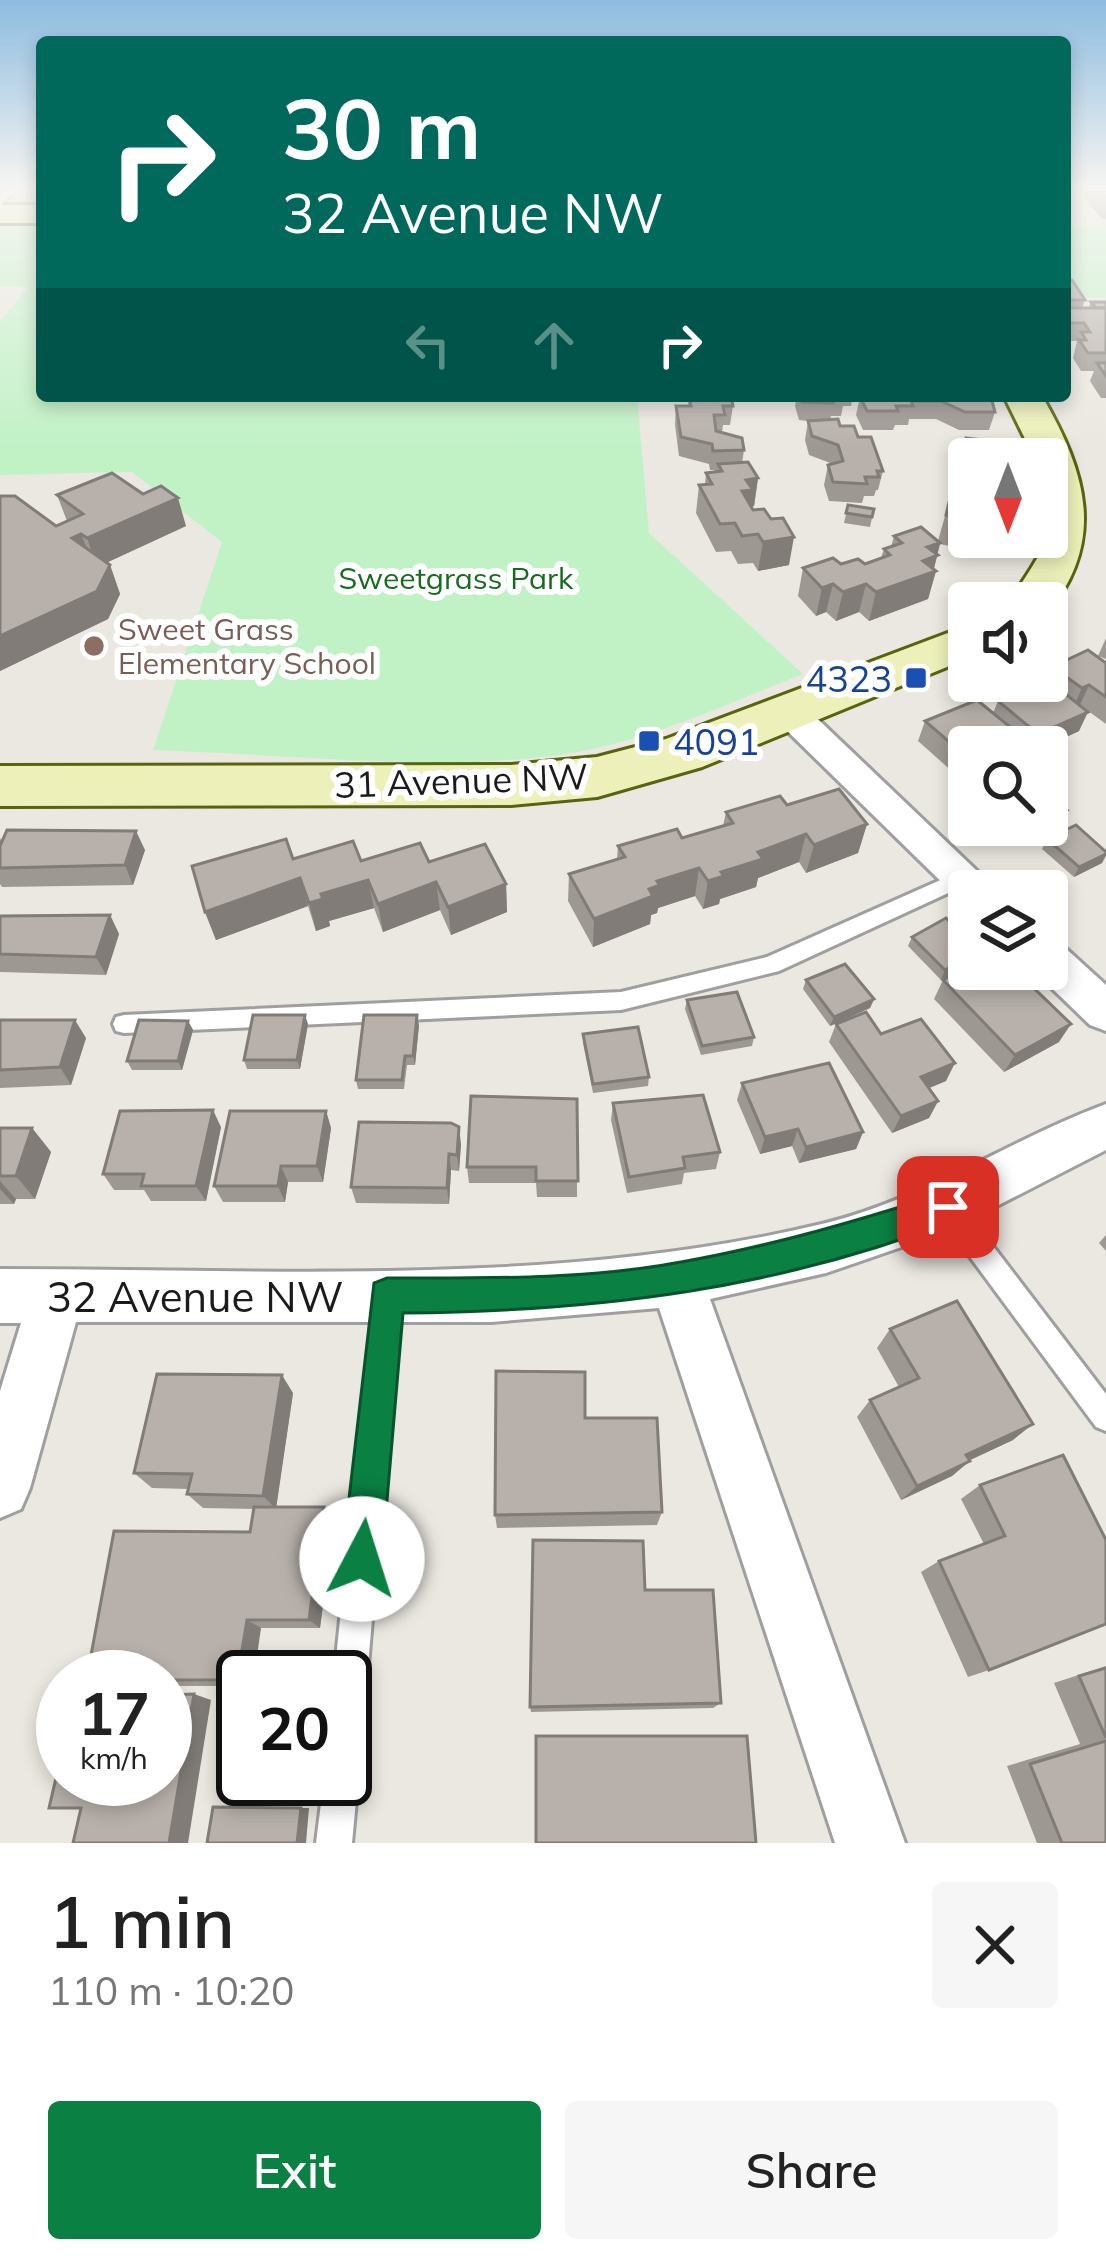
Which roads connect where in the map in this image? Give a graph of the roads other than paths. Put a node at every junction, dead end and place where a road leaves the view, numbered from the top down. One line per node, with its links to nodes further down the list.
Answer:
1 (1026, 402): 2 (street)
2 (1048, 582)
3 (948, 648): 4 (street, 31 Avenue NW)
4 (789, 712): 5 (street, 31 Avenue NW); 6 (street)
5 (0, 786)
6 (954, 870)
7 (948, 894): 10 (lane)
8 (1068, 977): 9 (street)
9 (1106, 1012)
10 (124, 1024)
11 (1106, 1126): 12 (street, 32 Avenue NW)
12 (948, 1207): 13 (street, 32 Avenue NW); 17 (lane)
13 (676, 1280): 15 (street, 32 Avenue NW); 22 (street)
14 (56, 1295): 15 (street, 32 Avenue NW); 16 (street, 32 Avenue NW); 18 (street)
15 (387, 1295): 19 (lane)
16 (0, 1296)
17 (1106, 1417)
18 (0, 1488)
19 (353, 1650)
20 (338, 1806): 21 (lane)
21 (334, 1843)
22 (870, 1843)

